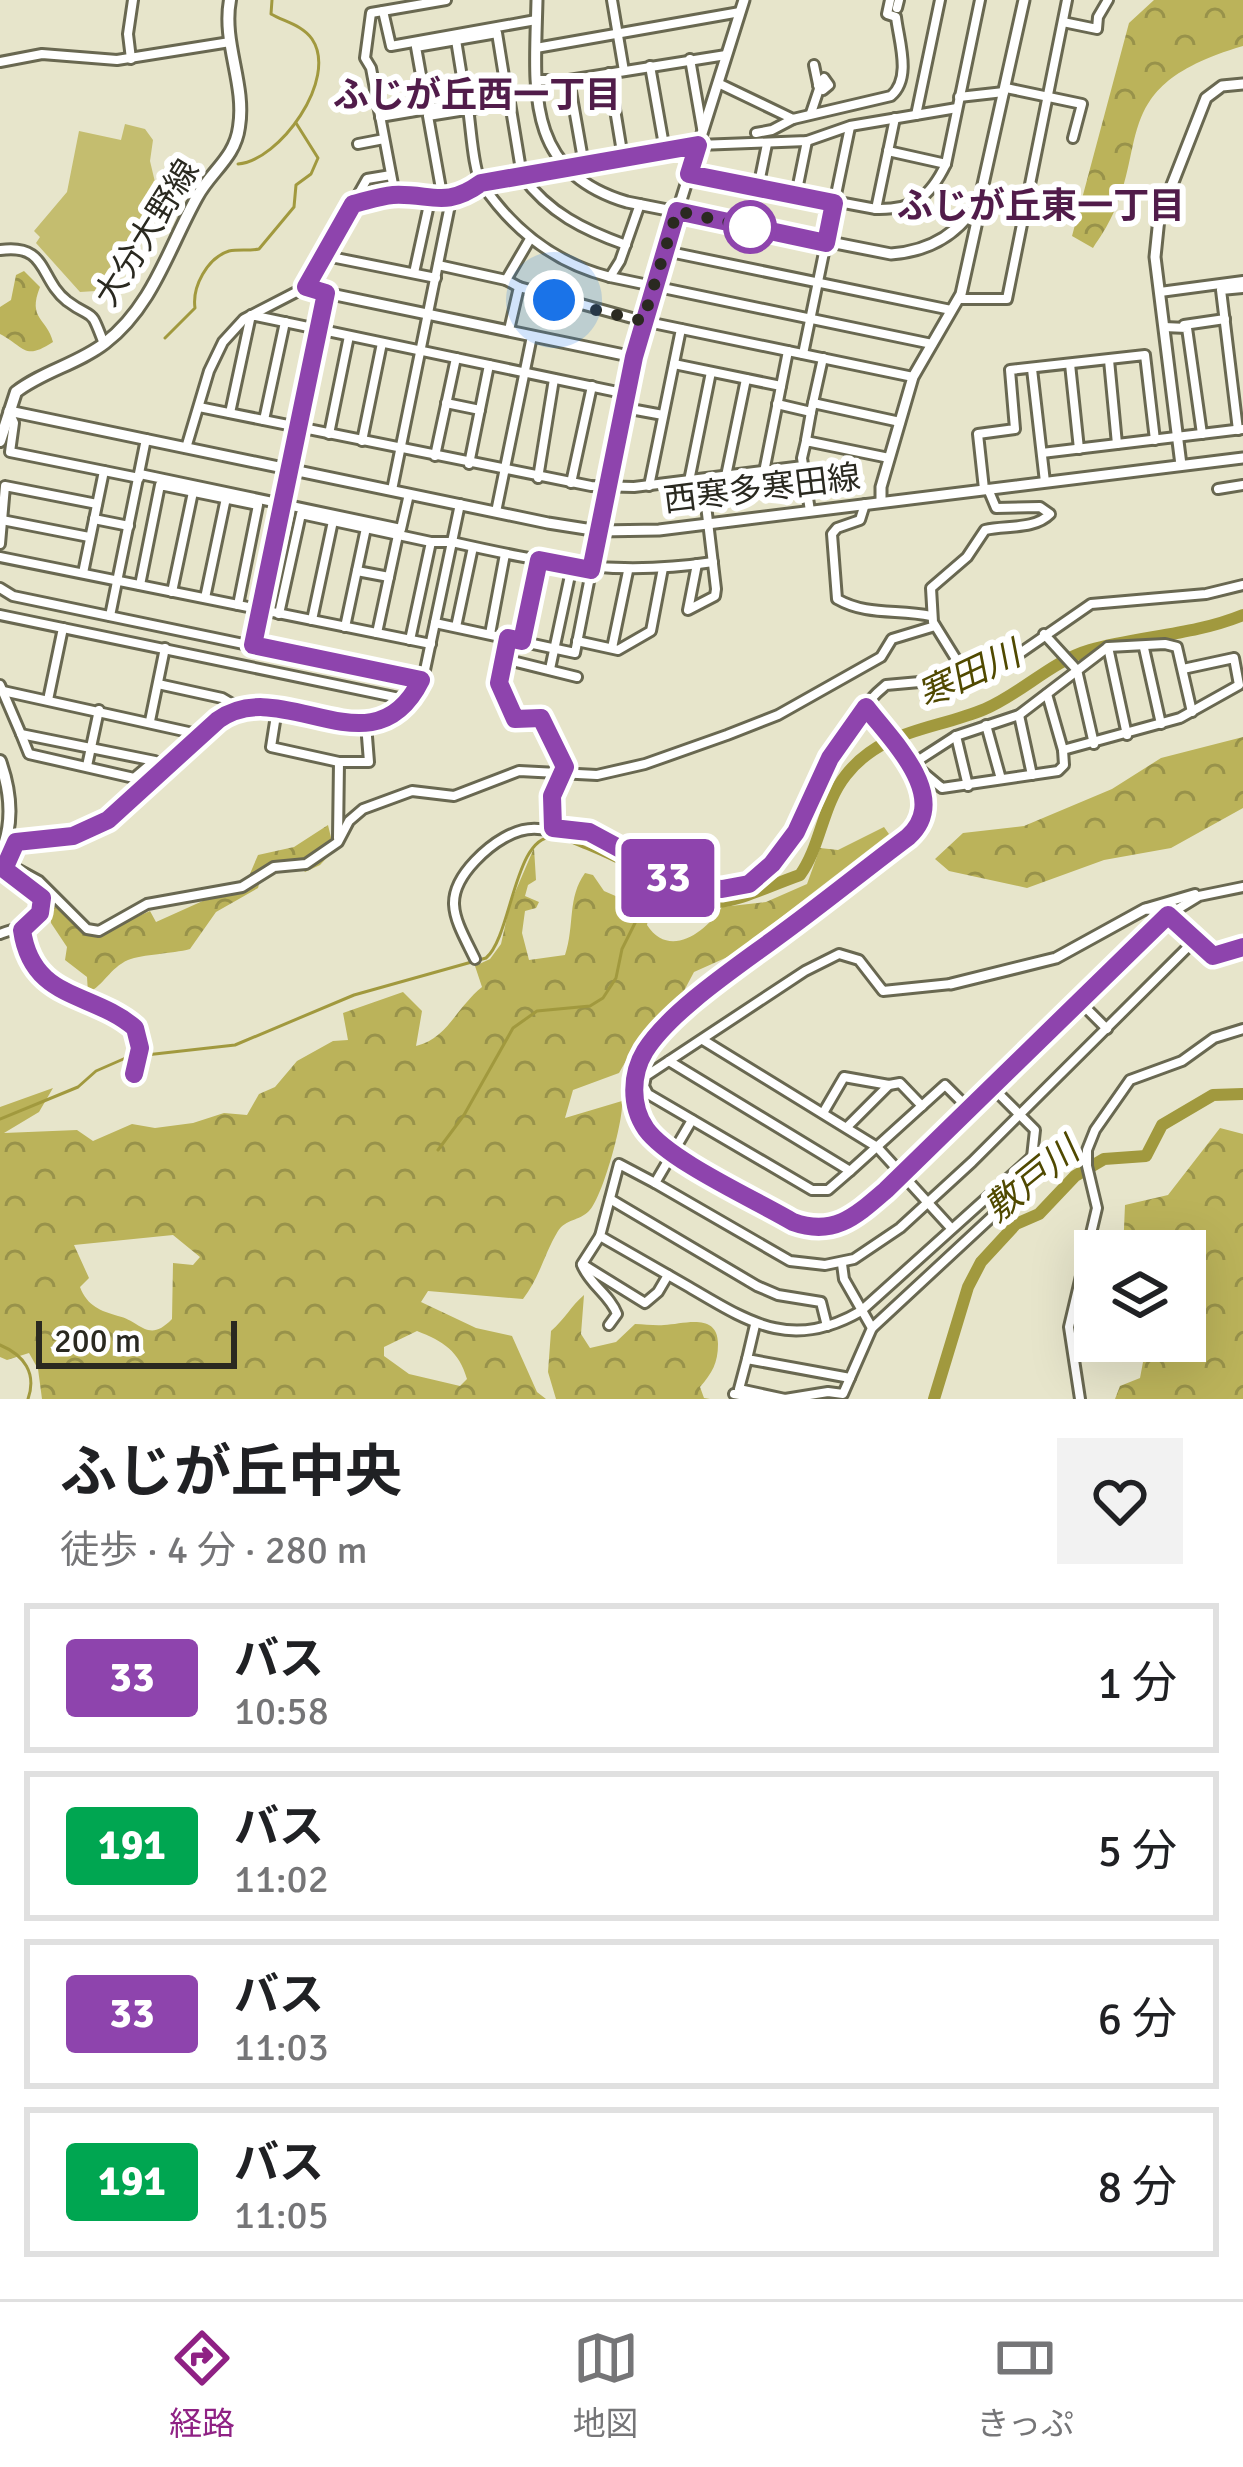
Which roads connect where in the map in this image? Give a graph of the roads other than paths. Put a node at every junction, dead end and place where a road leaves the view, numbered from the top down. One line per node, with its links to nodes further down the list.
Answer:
1 (133, 0): 22 (street)
2 (230, 0): 19 (main road, 大分大野線)
3 (446, 0): 13 (street)
4 (537, 0): 15 (street)
5 (612, 0): 17 (street)
6 (744, 0): 14 (street)
7 (940, 0): 40 (street)
8 (980, 0): 36 (street)
9 (1024, 0): 33 (street)
10 (1067, 0): 16 (street)
11 (1108, 0): 16 (street)
12 (896, 3): 39 (street)
13 (383, 11): 15 (street); 41 (street)
14 (740, 12): 17 (street); 21 (street)
15 (536, 20): 20 (street)
16 (1063, 22): 35 (street)
17 (617, 34): 20 (street); 27 (street)
18 (456, 40): 34 (street); 37 (street); 38 (street)
19 (231, 41): 22 (street); 110 (main road, 大分大野線)
20 (536, 48): 32 (street)
21 (726, 55): 23 (street); 30 (street)
22 (131, 58): 24 (street)
23 (690, 59): 26 (street); 45 (street)
24 (0, 62)
25 (814, 65): 39 (street)
26 (650, 66): 27 (street); 53 (street)
27 (624, 70): 28 (street)
28 (609, 73): 29 (street); 55 (street)
29 (568, 80): 32 (street); 57 (street)
30 (718, 83): 43 (street); 45 (street)
31 (1243, 84): 92 (street)
32 (535, 85): 34 (street); 58 (street)
33 (1005, 90): 35 (street); 36 (street); 66 (street)
34 (507, 95): 37 (street)
35 (1048, 97): 47 (street); 72 (street)
36 (958, 103): 40 (street); 56 (street)
37 (467, 106): 38 (street); 61 (street); 62 (street); 68 (street)
38 (428, 109): 41 (street)
39 (812, 113): 43 (street)
40 (916, 115): 42 (street)
41 (380, 117): 48 (street)
42 (895, 118): 44 (street); 54 (street)
43 (793, 119): 46 (street)
44 (850, 126): 49 (street); 69 (street)
45 (702, 132): 52 (street)
46 (756, 133)
47 (1072, 138)
48 (384, 139): 50 (street); 60 (street)
49 (807, 141): 51 (street); 65 (street)
50 (358, 144)
51 (767, 144): 52 (street); 63 (street)
52 (698, 145): 53 (street); 59 (street)
53 (664, 151): 55 (street)
54 (888, 151): 56 (street); 73 (street)
55 (623, 158): 57 (street)
56 (946, 164): 73 (street)
57 (584, 165): 58 (street)
58 (566, 168): 61 (street); 71 (street)
59 (689, 174): 63 (street); 74 (street)
60 (391, 175): 64 (street); 70 (street)
61 (522, 176): 62 (street); 78 (street)
62 (481, 183): 68 (street); 76 (street)
63 (758, 188): 65 (street)
64 (394, 195): 67 (street); 70 (street)
65 (796, 195): 69 (street)
66 (980, 198): 72 (street); 77 (street); 94 (street)
67 (430, 200): 68 (street); 83 (street)
68 (443, 200): 82 (street)
69 (834, 203): 73 (street); 77 (street)
70 (353, 204): 81 (street)
71 (640, 204): 74 (street); 78 (street)
72 (1025, 207): 75 (street); 94 (street)
73 (876, 209)
74 (677, 211): 77 (street); 80 (street)
75 (1049, 212)
76 (530, 239): 84 (street); 86 (street)
77 (826, 243): 87 (street)
78 (626, 245): 84 (street)
79 (0, 250): 110 (street)
80 (665, 250): 87 (street); 89 (street)
81 (326, 256): 83 (street); 90 (street)
82 (438, 265): 85 (street); 86 (street)
83 (414, 273): 85 (street)
84 (610, 277): 89 (street)
85 (436, 278): 96 (street)
86 (506, 280): 91 (street)
87 (818, 283): 95 (street); 98 (street)
88 (1243, 284): 92 (street); 99 (street)
89 (654, 286): 98 (street); 100 (street)
90 (306, 287): 93 (street); 97 (street)
91 (519, 287): 100 (street); 106 (street)
92 (1160, 292): 103 (street)
93 (326, 293): 96 (street); 104 (street)
94 (958, 299): 95 (street)
95 (953, 311): 111 (street)
96 (428, 314): 106 (street); 112 (street)
97 (251, 315): 101 (street); 133 (street); 138 (street)
98 (811, 319): 111 (street); 114 (street)
99 (1225, 319): 102 (street); 143 (street)
100 (643, 321): 105 (street); 115 (street)
101 (286, 322): 104 (street); 140 (street)
102 (1181, 325): 103 (street); 145 (street)
103 (1164, 327): 146 (street)
104 (319, 329): 107 (street); 142 (street)
105 (681, 329): 113 (street); 120 (street)
106 (509, 330): 108 (street)
107 (349, 335): 109 (street); 144 (street)
108 (532, 336): 115 (street); 123 (street)
109 (382, 342): 112 (street); 150 (street)
110 (104, 344): 137 (main road, 大分大野線)
111 (932, 344): 125 (street)
112 (421, 350): 116 (street); 154 (street)
113 (788, 351): 114 (street); 129 (street)
114 (803, 354): 117 (street)
115 (634, 357): 130 (street)
116 (456, 358): 119 (street); 131 (street)
117 (823, 358): 125 (street); 135 (street)
118 (1109, 359): 121 (street); 148 (street); 152 (street)
119 (489, 364): 123 (street); 136 (street)
120 (674, 364): 124 (street); 139 (street)
121 (1070, 364): 122 (street); 155 (street)
122 (1032, 368): 156 (street); 177 (street)
123 (525, 372): 126 (street); 165 (street)
124 (710, 372): 127 (street); 171 (street)
125 (913, 377): 141 (street)
126 (554, 378): 128 (street); 169 (street)
127 (746, 379): 129 (street); 168 (street)
128 (592, 386): 130 (street); 173 (street)
129 (781, 386): 132 (street)
130 (627, 394): 134 (street)
131 (446, 404): 136 (street); 157 (street)
132 (777, 404): 135 (street); 166 (street)
133 (199, 407): 138 (street); 153 (street)
134 (625, 408): 139 (street); 176 (street)
135 (812, 408): 141 (street); 151 (street)
136 (480, 410): 160 (street)
137 (9, 411): 147 (street, 西寒多寒田線); 149 (main road); 164 (street)
138 (230, 413): 140 (street)
139 (663, 415): 175 (street)
140 (264, 421): 142 (street)
141 (900, 422): 158 (street)
142 (298, 428): 144 (street); 163 (street)
143 (1240, 429): 145 (street)
144 (329, 434): 150 (street)
145 (1202, 434): 146 (street)
146 (1177, 437): 148 (street); 161 (street)
147 (146, 439): 153 (street, 西寒多寒田線); 167 (street)
148 (1155, 440): 152 (street)
149 (0, 441)
150 (362, 441): 154 (street)
151 (806, 441): 158 (street); 162 (street)
152 (1117, 444): 155 (street)
153 (186, 448): 163 (street, 西寒多寒田線)
154 (400, 449): 157 (street); 179 (street)
155 (1079, 449): 156 (street)
156 (1042, 453): 172 (street)
157 (435, 456): 160 (street)
158 (889, 458): 183 (street)
159 (1243, 458): 161 (street, 西寒多寒田線)
160 (469, 464): 165 (street)
161 (1181, 465): 172 (street, 西寒多寒田線)
162 (803, 466): 166 (street); 188 (street)
163 (290, 469): 179 (street, 西寒多寒田線); 187 (street)
164 (104, 471): 167 (street); 184 (street)
165 (505, 471): 169 (street); 189 (street)
166 (764, 472): 168 (street)
167 (139, 476): 187 (street); 194 (street)
168 (727, 476): 170 (street)
169 (538, 478): 173 (street)
170 (703, 480): 171 (street); 193 (street)
171 (689, 481): 175 (street)
172 (1046, 482): 177 (street, 西寒多寒田線)
173 (571, 483): 176 (street)
174 (1243, 485): 178 (street)
175 (650, 486): 176 (street)
176 (608, 488): 196 (street)
177 (986, 489): 183 (street, 西寒多寒田線); 227 (street)
178 (1219, 489)
179 (392, 490): 181 (street, 西寒多寒田線)
180 (193, 491): 182 (street); 216 (street); 219 (street)
181 (410, 494): 185 (street, 西寒多寒田線); 187 (street)
182 (226, 498): 220 (street); 221 (street)
183 (881, 502): 186 (street, 西寒多寒田線)
184 (97, 504): 190 (street); 191 (street)
185 (460, 504): 189 (street, 西寒多寒田線); 200 (street)
186 (865, 504): 188 (street, 西寒多寒田線); 227 (street)
187 (282, 505): 222 (street)
188 (810, 511): 193 (street, 西寒多寒田線)
189 (496, 512): 196 (street, 西寒多寒田線)
190 (94, 519): 194 (street); 198 (street)
191 (2, 520): 198 (street); 201 (street)
192 (333, 521): 195 (street); 223 (street); 226 (street)
193 (708, 523): 196 (street, 西寒多寒田線); 206 (street)
194 (129, 526): 215 (street)
195 (366, 528): 197 (street); 211 (street)
196 (599, 531): 210 (street)
197 (398, 535): 199 (street); 214 (street)
198 (89, 538): 213 (street)
199 (431, 542): 200 (street); 236 (street)
200 (452, 542): 202 (street); 228 (street)
201 (0, 544)
202 (473, 547): 203 (street); 230 (street)
203 (506, 554): 205 (street); 233 (street)
204 (0, 556): 213 (street)
205 (539, 560): 208 (street); 237 (street)
206 (713, 562): 207 (street); 207 (street)
207 (697, 564): 209 (street)
208 (572, 566): 210 (street); 243 (street)
209 (663, 568): 212 (street); 245 (street)
210 (591, 570): 212 (street); 238 (street)
211 (357, 571): 214 (street); 229 (street)
212 (628, 571): 245 (street)
213 (82, 574): 215 (street)
214 (389, 577): 232 (street)
215 (118, 580): 216 (street); 225 (street)
216 (140, 585): 219 (street)
217 (1243, 585): 234 (street)
218 (0, 588): 225 (street)
219 (172, 592): 220 (street)
220 (205, 598): 221 (street)
221 (238, 605): 222 (street)
222 (260, 610): 223 (street); 240 (street)
223 (279, 614): 226 (street)
224 (0, 615): 231 (street)
225 (110, 616): 240 (street)
226 (312, 620): 229 (street)
227 (933, 621): 252 (street); 279 (street)
228 (435, 623): 230 (street); 239 (street)
229 (345, 627): 232 (street)
230 (456, 627): 233 (street)
231 (63, 628): 242 (street); 256 (street)
232 (377, 634): 236 (street)
233 (490, 634): 235 (street)
234 (1044, 634): 249 (street); 252 (street)
235 (508, 638): 237 (street); 246 (street)
236 (410, 640): 239 (street)
237 (522, 641): 243 (street)
238 (577, 641): 243 (street); 245 (street)
239 (430, 644): 251 (street)
240 (253, 645): 251 (street)
241 (1108, 647): 244 (street); 249 (street); 270 (street)
242 (165, 648): 253 (street); 257 (street)
243 (555, 648): 247 (street)
244 (1144, 648): 248 (street); 266 (street)
245 (612, 649)
246 (504, 659): 247 (street); 279 (street)
247 (550, 669): 250 (street)
248 (1183, 669): 262 (street); 262 (street)
249 (1077, 670): 255 (street); 272 (street)
250 (577, 677)
251 (421, 680): 257 (street)
252 (969, 680): 258 (street)
253 (158, 684): 259 (street); 264 (street)
254 (1, 688): 256 (street); 268 (street)
255 (1047, 694): 263 (street); 274 (street)
256 (48, 700): 261 (street)
257 (409, 700): 265 (street)
258 (866, 707): 277 (street); 283 (street)
259 (238, 708): 260 (street); 269 (street)
260 (277, 709): 265 (street); 276 (street)
261 (99, 710): 264 (street); 273 (street)
262 (1192, 712): 266 (street)
263 (1018, 715): 267 (street); 280 (street)
264 (150, 721): 269 (street)
265 (366, 724): 276 (street)
266 (1161, 724): 270 (street)
267 (986, 725): 271 (street); 281 (street)
268 (21, 734): 273 (street); 278 (street)
269 (202, 735): 284 (street)
270 (1126, 735): 272 (street)
271 (956, 736): 277 (street); 282 (street)
272 (1094, 743): 274 (street)
273 (90, 747): 278 (street); 278 (street)
274 (1063, 750): 280 (street)
275 (0, 761): 284 (main road)
276 (339, 762): 285 (street)
277 (911, 764): 282 (street); 312 (street)
278 (87, 766)
279 (563, 772): 283 (street); 285 (street)
280 (1032, 775): 281 (street)
281 (1001, 779): 282 (street)
282 (968, 786)
283 (553, 828): 295 (street)
284 (11, 842): 286 (main road)
285 (338, 842): 286 (street)
286 (3, 859): 291 (street)
287 (1243, 886): 288 (street)
288 (1210, 892): 289 (street); 290 (street)
289 (1145, 909): 290 (street); 296 (street)
290 (1168, 915): 293 (street); 297 (street)
291 (22, 930): 292 (street); 302 (street)
292 (0, 934)
293 (1195, 940): 294 (street); 298 (street)
294 (1243, 947)
295 (475, 959)
296 (951, 984): 300 (street)
297 (1081, 1003): 298 (street); 304 (street)
298 (1107, 1029): 308 (street)
299 (1243, 1029): 334 (street)
300 (703, 1040): 301 (street); 307 (street)
301 (670, 1061): 309 (street); 314 (street)
302 (134, 1074)
303 (889, 1085): 305 (street); 307 (street); 310 (street)
304 (994, 1088): 306 (street); 308 (street)
305 (922, 1106): 306 (street); 311 (street)
306 (971, 1111): 315 (street)
307 (823, 1113): 310 (street)
308 (1021, 1116): 313 (street); 318 (street)
309 (692, 1120): 312 (street); 314 (street)
310 (847, 1126): 311 (street)
311 (877, 1147): 314 (street); 315 (street)
312 (673, 1152): 315 (street); 316 (street)
313 (1032, 1157): 319 (street); 328 (street)
314 (850, 1171)
315 (902, 1174): 318 (street)
316 (655, 1183): 317 (street); 322 (street)
317 (610, 1199): 320 (street); 327 (street)
318 (928, 1202): 319 (street); 322 (street)
319 (951, 1228): 324 (street)
320 (600, 1236): 321 (street); 323 (street)
321 (582, 1264): 323 (street); 325 (street)
322 (842, 1264): 324 (street)
323 (668, 1275): 326 (street)
324 (861, 1311): 327 (street); 328 (street)
325 (609, 1325)
326 (755, 1325): 327 (street); 329 (street)
327 (827, 1326)
328 (872, 1328): 330 (street)
329 (747, 1359): 330 (street); 333 (street)
330 (850, 1378): 333 (street)
331 (734, 1394): 332 (street)
332 (763, 1399)
333 (784, 1399)
334 (1080, 1399)

